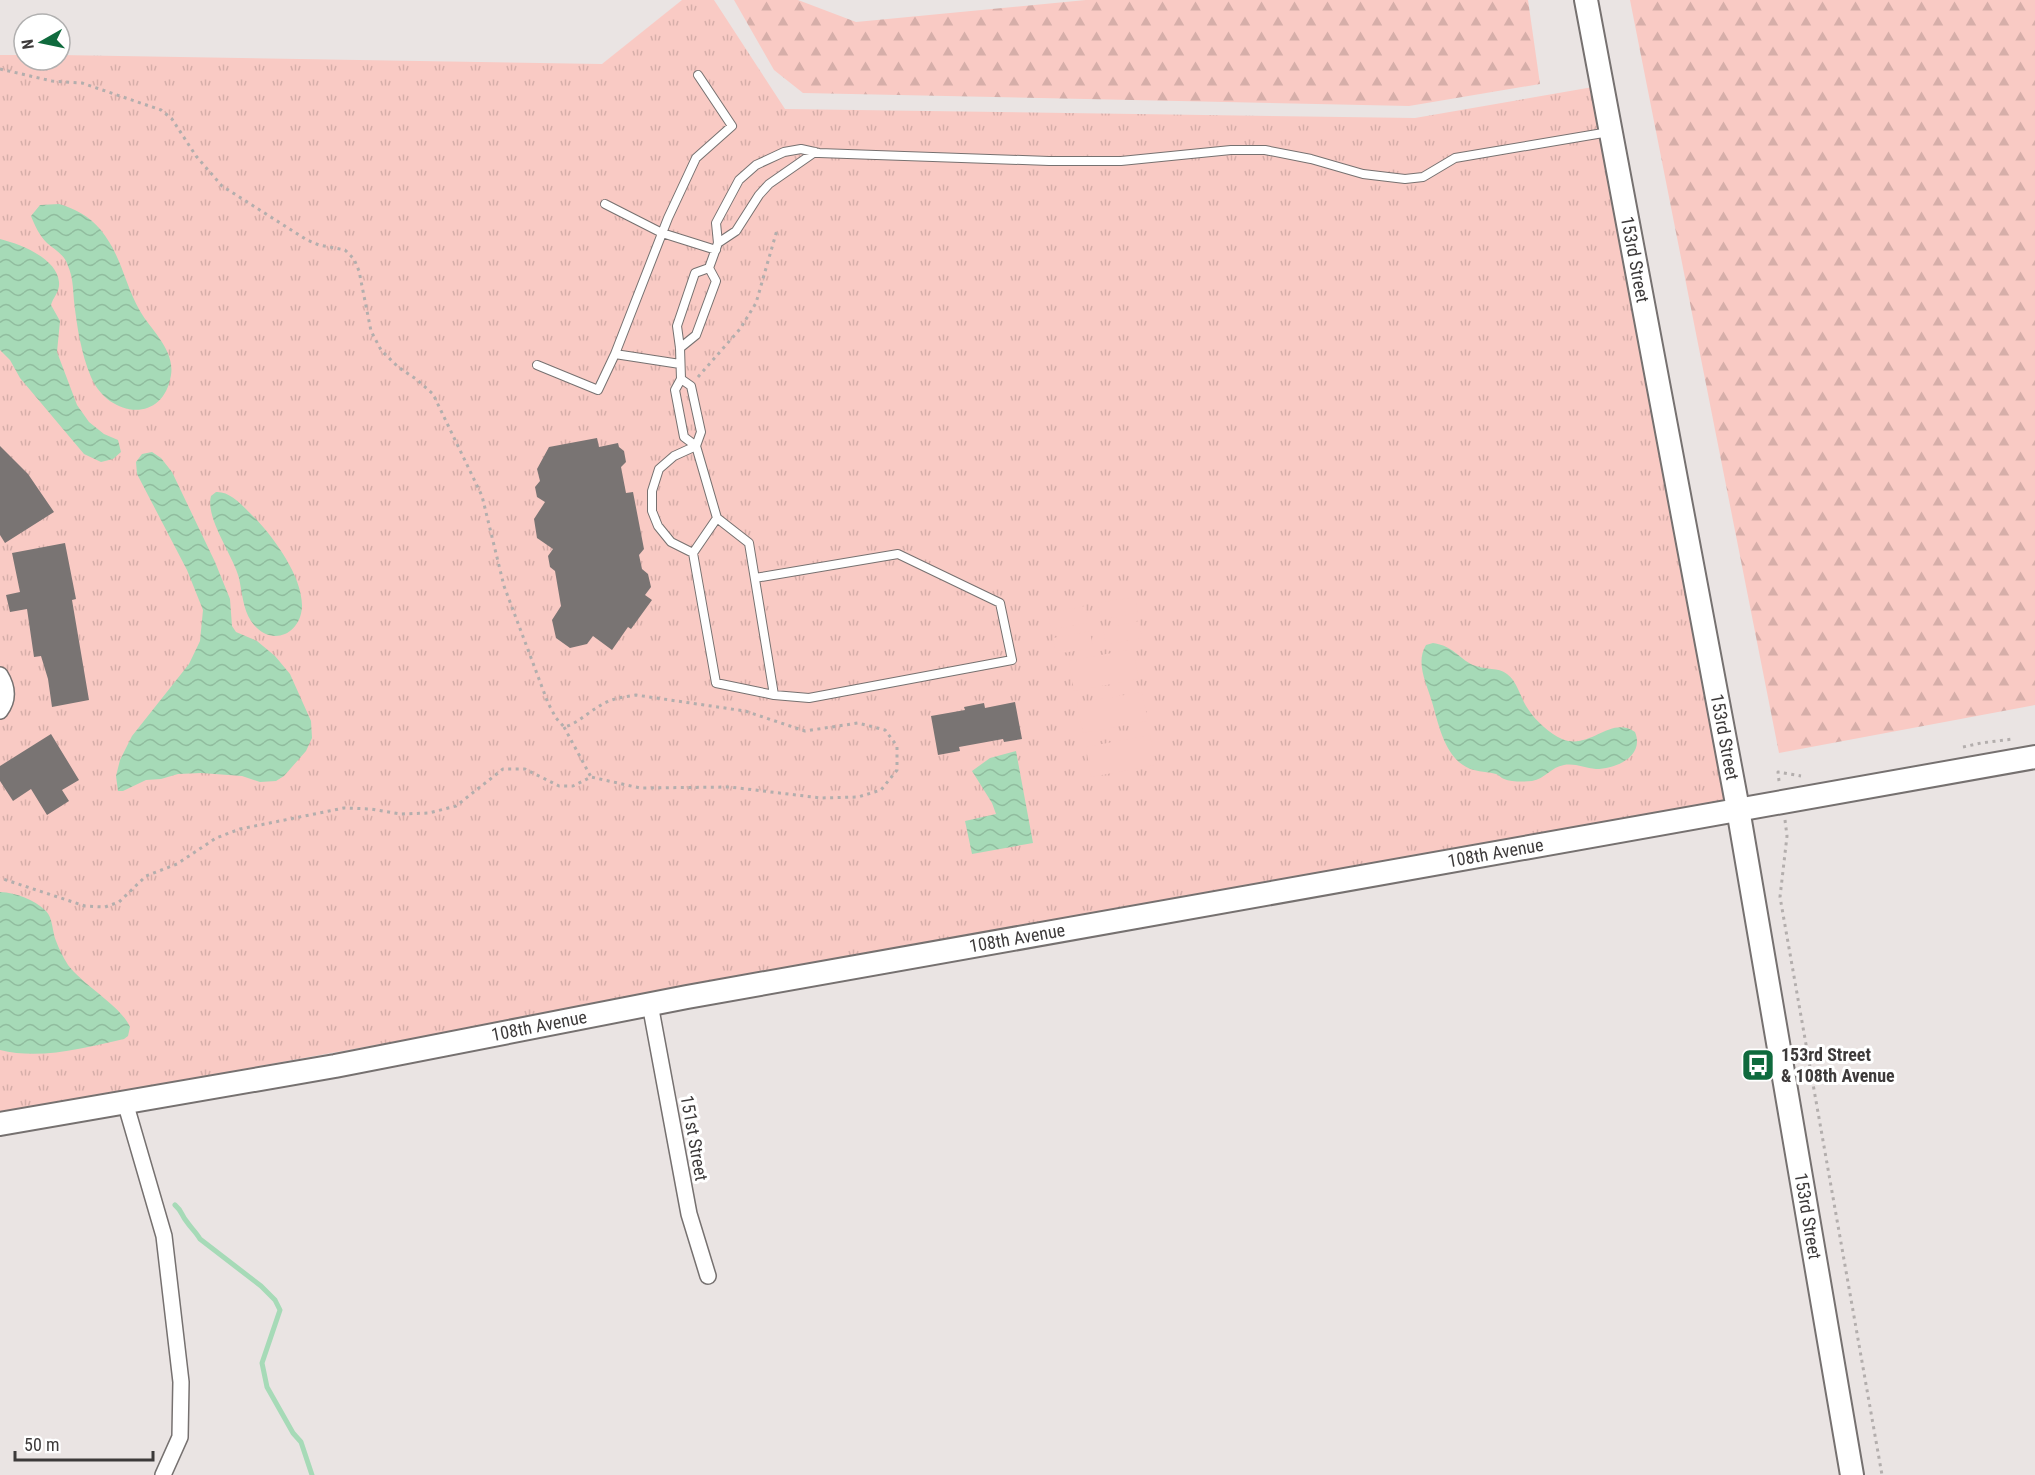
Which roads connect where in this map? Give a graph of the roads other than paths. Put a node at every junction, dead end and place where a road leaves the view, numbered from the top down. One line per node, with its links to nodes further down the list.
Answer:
1 (1586, 0): 3 (street, 153rd Street)
2 (698, 75): 6 (lane)
3 (1611, 131): 4 (lane); 22 (street, 153rd Street)
4 (815, 152): 7 (lane); 7 (lane)
5 (605, 204): 6 (lane)
6 (662, 234): 7 (lane); 10 (lane)
7 (717, 247): 8 (lane)
8 (710, 268): 9 (lane); 9 (lane)
9 (680, 348): 11 (lane)
10 (615, 354): 11 (lane); 12 (lane)
11 (681, 364): 13 (lane)
12 (537, 365)
13 (681, 379): 14 (lane); 14 (lane)
14 (696, 446): 15 (lane); 16 (lane)
15 (717, 518): 16 (lane); 17 (lane)
16 (693, 553): 19 (lane)
17 (755, 578): 19 (lane); 19 (lane)
18 (0, 675): 20 (street)
19 (774, 695)
20 (0, 711)
21 (2035, 757): 22 (street, 108th Avenue)
22 (1737, 809): 23 (street, 108th Avenue); 28 (street, 153rd Street)
23 (650, 1004): 24 (street, 108th Avenue); 26 (street, 151st Street)
24 (125, 1101): 25 (street, 108th Avenue); 27 (street)
25 (0, 1124)
26 (708, 1276)
27 (163, 1475)
28 (1852, 1475)

